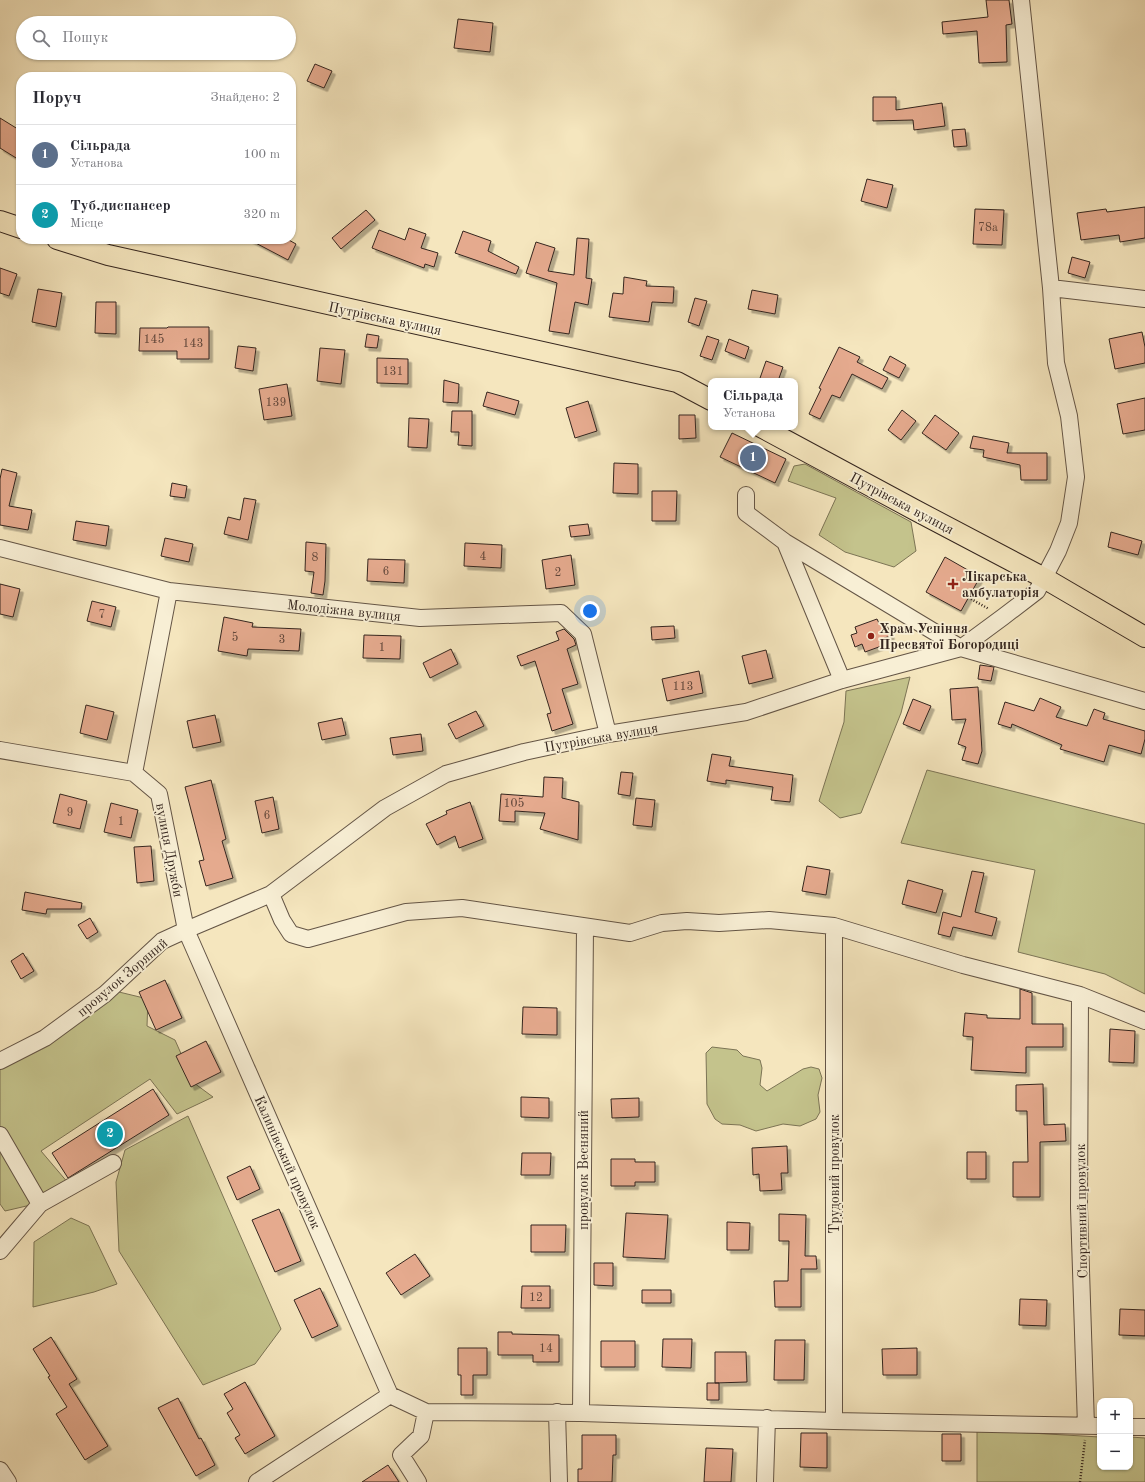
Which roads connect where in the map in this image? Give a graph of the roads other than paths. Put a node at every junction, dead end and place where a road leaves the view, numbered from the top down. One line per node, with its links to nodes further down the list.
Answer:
1 (1021, 0): 5 (street)
2 (0, 221): 3 (main road)
3 (16, 226)
4 (73, 244): 7 (main road, Путрівська вулиця)
5 (1051, 288): 6 (street); 12 (street)
6 (1145, 299)
7 (708, 398)
8 (767, 430): 12 (main road, Путрівська вулиця)
9 (746, 495): 10 (street)
10 (785, 542): 15 (street); 16 (street)
11 (0, 548): 13 (street, Молодіжна вулиця)
12 (1044, 578): 14 (main road, Путрівська вулиця); 15 (street, Путрівська вулиця)
13 (169, 591): 18 (street, Молодіжна вулиця); 20 (street)
14 (1145, 637)
15 (961, 648): 16 (street, Путрівська вулиця); 17 (street)
16 (842, 680): 18 (street, Путрівська вулиця)
17 (1145, 701)
18 (608, 734): 21 (street, Путрівська вулиця)
19 (0, 750): 20 (street, вулиця Дружби)
20 (134, 773): 24 (street, вулиця Дружби)
21 (271, 894): 23 (street); 24 (street, провулок Зоряний)
22 (834, 926): 23 (street); 25 (street); 37 (street, Трудовий провулок)
23 (585, 927): 35 (street, провулок Весняний)
24 (186, 930): 27 (street, провулок Зоряний); 32 (street, Калинівський провулок)
25 (1080, 995): 26 (street); 38 (street, Спортивний провулок)
26 (1145, 1021)
27 (0, 1061)
28 (0, 1135): 30 (street)
29 (113, 1163): 30 (street)
30 (40, 1204): 31 (street)
31 (0, 1251)
32 (390, 1395): 33 (street); 41 (street)
33 (426, 1412): 34 (street); 42 (street)
34 (557, 1412): 35 (street); 43 (street)
35 (581, 1413): 36 (street)
36 (767, 1418): 37 (street); 44 (street)
37 (834, 1421): 38 (street)
38 (1093, 1426)
39 (1133, 1427): 40 (street)
40 (1145, 1427)
41 (257, 1482)
42 (418, 1482)
43 (559, 1482)
44 (765, 1482)

